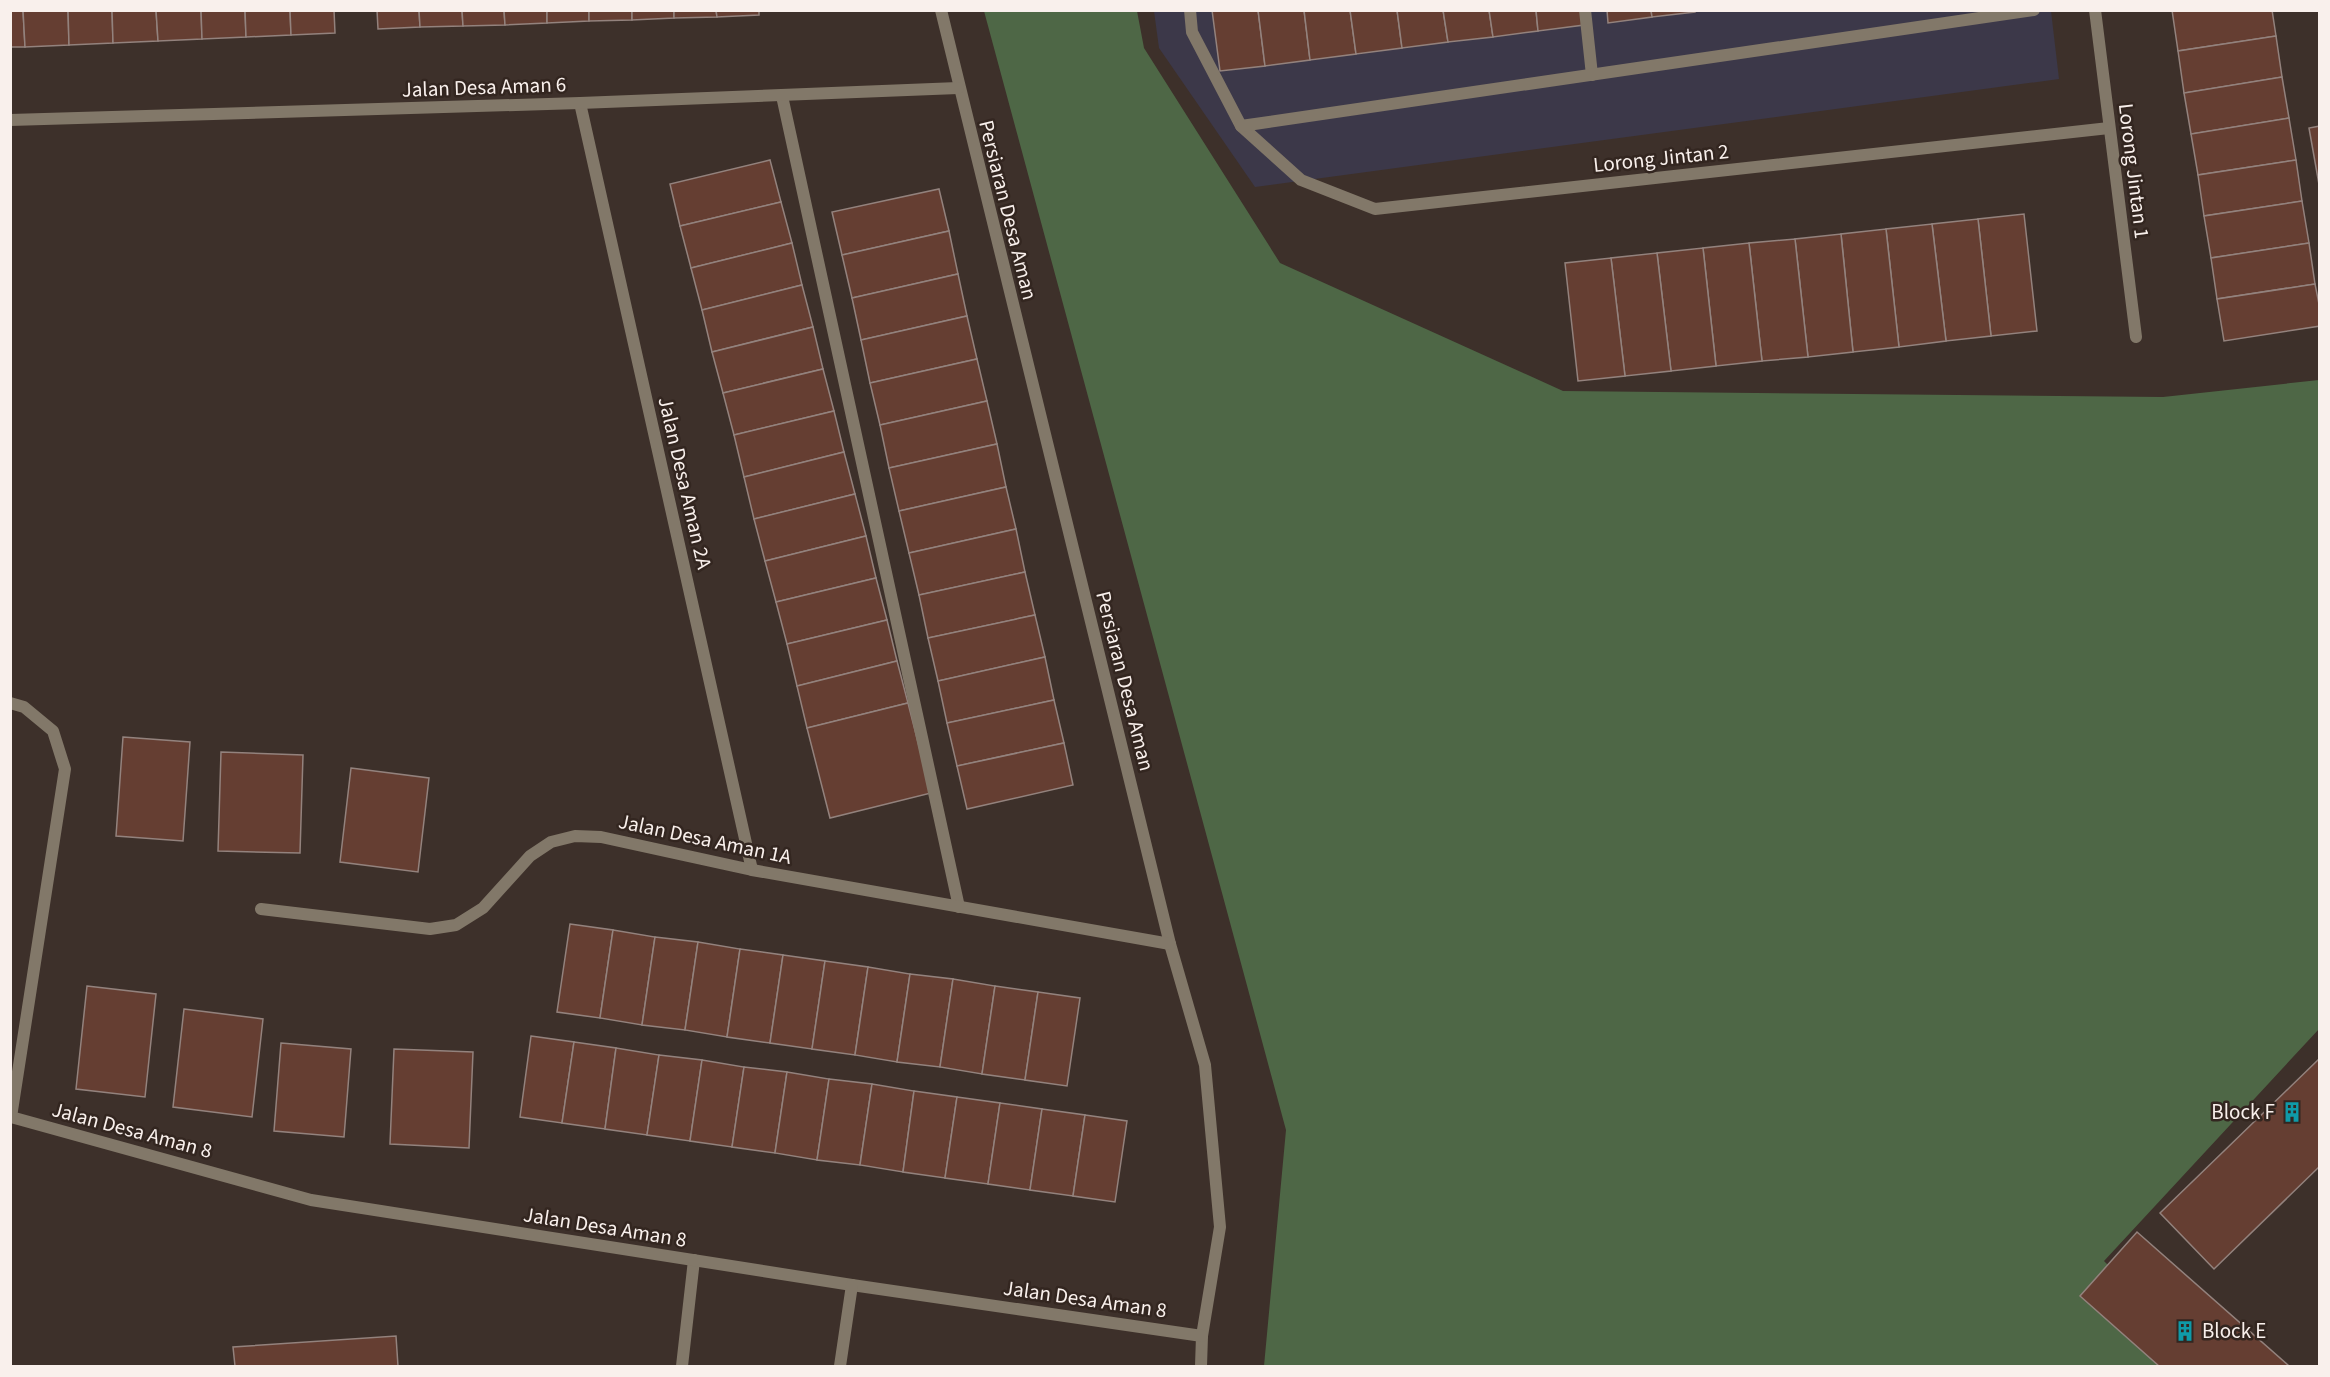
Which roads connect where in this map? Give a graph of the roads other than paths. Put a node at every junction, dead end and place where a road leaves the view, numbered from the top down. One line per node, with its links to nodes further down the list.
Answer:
1 (941, 10): 7 (street, Persiaran Desa Aman)
2 (1190, 10): 11 (street, Lorong Jintan 2)
3 (1585, 10): 6 (street)
4 (2034, 10): 6 (street)
5 (2095, 10): 12 (street, Lorong Jintan 1)
6 (1592, 75): 11 (street)
7 (958, 88): 8 (street, Jalan Desa Aman 6); 18 (street, Persiaran Desa Aman)
8 (782, 96): 9 (street, Jalan Desa Aman 6); 16 (street)
9 (580, 104): 10 (street, Jalan Desa Aman 6); 15 (street, Jalan Desa Aman 2A)
10 (10, 120)
11 (1241, 126): 12 (street, Lorong Jintan 2)
12 (2109, 128): 13 (street, Lorong Jintan 1)
13 (2136, 337)
14 (10, 703): 19 (street)
15 (752, 870): 16 (street, Jalan Desa Aman 1A); 17 (street, Jalan Desa Aman 1A)
16 (959, 907): 18 (street, Jalan Desa Aman 1A)
17 (261, 909)
18 (1170, 944): 22 (street, Persiaran Desa Aman)
19 (10, 1117): 20 (street, Jalan Desa Aman 8)
20 (694, 1260): 21 (street, Jalan Desa Aman 8); 23 (street)
21 (852, 1285): 22 (street, Jalan Desa Aman 8); 24 (street)
22 (1202, 1336): 25 (street, Persiaran Desa Aman)
23 (682, 1366)
24 (840, 1366)
25 (1201, 1366)

